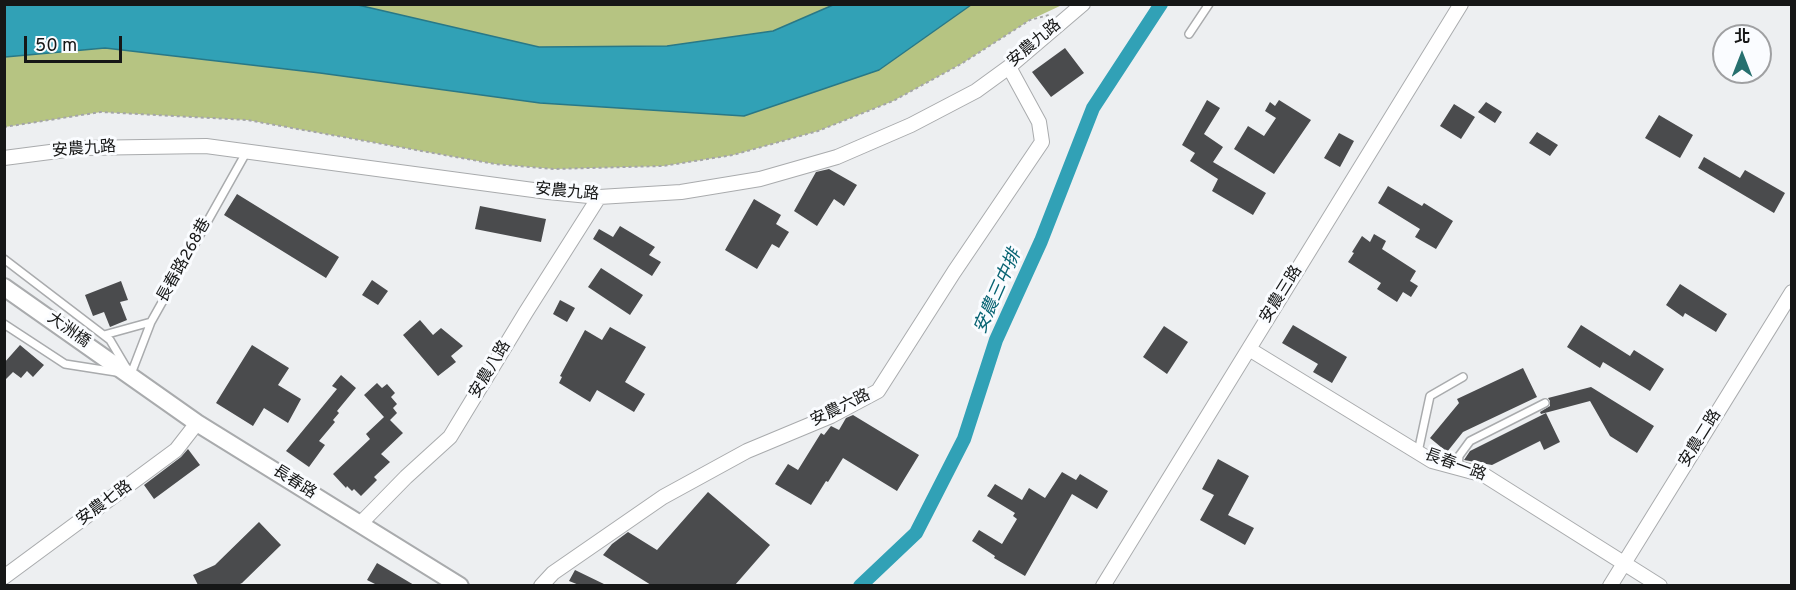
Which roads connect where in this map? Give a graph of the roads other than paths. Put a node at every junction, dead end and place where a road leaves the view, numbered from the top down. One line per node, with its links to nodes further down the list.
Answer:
1 (1083, 4): 5 (street, 安農九路)
2 (1209, 4): 4 (lane)
3 (1461, 4): 15 (street, 安農三路)
4 (1189, 34)
5 (1009, 67): 8 (street, 安農九路); 26 (street, 安農六路)
6 (247, 151): 7 (street, 安農九路); 8 (street, 安農九路); 12 (lane, 長春路268巷)
7 (4, 158)
8 (599, 197): 22 (street, 安農八路)
9 (4, 259): 14 (lane)
10 (4, 287): 16 (street, 大洲橋)
11 (1791, 292): 23 (street, 安農二路)
12 (151, 322): 14 (lane); 16 (lane, 長春路268巷)
13 (4, 324): 16 (lane)
14 (104, 335): 16 (lane)
15 (1249, 349): 20 (street, 長春一路); 27 (street, 安農三路)
16 (131, 375): 19 (street, 長春路)
17 (1462, 377): 20 (lane)
18 (1545, 403): 21 (lane)
19 (197, 423): 22 (street, 長春路); 24 (street, 安農七路)
20 (1418, 452): 21 (street, 長春一路)
21 (1458, 468): 23 (street, 長春一路)
22 (360, 524): 25 (street, 長春路)
23 (1624, 563): 28 (street, 安農二路); 29 (street, 長春一路)
24 (4, 577)
25 (460, 585)
26 (541, 585)
27 (1103, 585)
28 (1610, 585)
29 (1660, 585)

